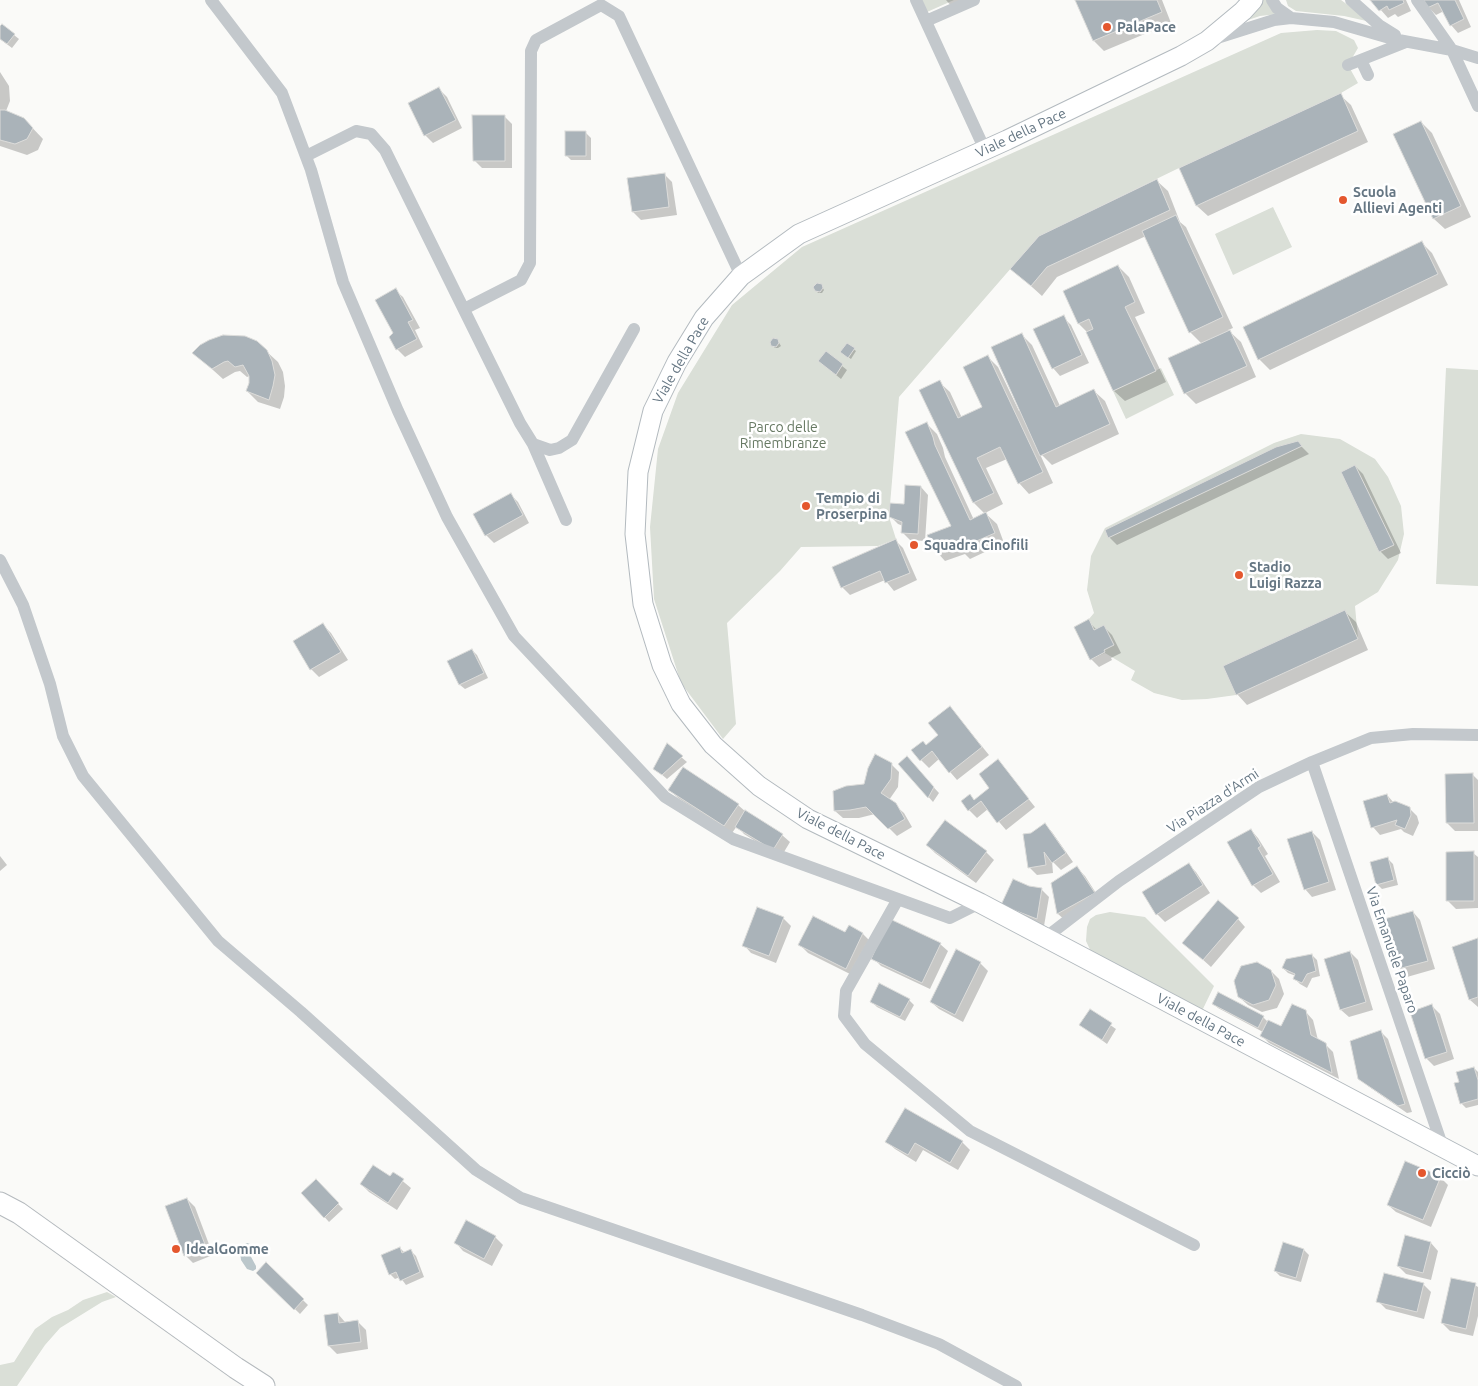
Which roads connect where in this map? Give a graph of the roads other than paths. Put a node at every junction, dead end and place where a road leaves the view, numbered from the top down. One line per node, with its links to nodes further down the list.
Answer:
1 (211, 0): 19 (street)
2 (916, 0): 9 (street)
3 (974, 0): 9 (street)
4 (1252, 0): 10 (main road, Viale della Pace)
5 (1272, 0): 8 (street)
6 (1352, 0): 11 (street)
7 (1417, 0): 12 (street)
8 (1291, 18): 10 (street); 11 (street)
9 (926, 22): 18 (street)
10 (1207, 41): 18 (main road, Viale della Pace)
11 (1406, 42): 12 (street); 14 (street)
12 (1452, 50): 13 (street); 17 (street)
13 (1478, 58)
14 (1360, 60): 15 (street); 16 (street)
15 (1348, 65)
16 (1368, 75)
17 (1478, 106)
18 (985, 150): 20 (main road, Viale della Pace)
19 (306, 156): 21 (street); 28 (street)
20 (740, 276): 21 (street); 29 (main road, Viale della Pace)
21 (464, 309): 23 (street)
22 (634, 329): 23 (street)
23 (533, 444): 24 (street)
24 (566, 520)
25 (0, 560): 37 (street)
26 (1478, 735): 27 (street, Via Piazza d'Armi)
27 (1312, 762): 30 (street, Via Piazza d'Armi); 31 (street, Via Emanuele Paparo)
28 (898, 899): 29 (street); 35 (street)
29 (980, 903): 30 (main road, Viale della Pace)
30 (1045, 938): 31 (main road, Viale della Pace)
31 (1443, 1148): 32 (main road, Viale della Pace)
32 (1478, 1166)
33 (0, 1203): 34 (main road)
34 (10, 1213): 36 (main road)
35 (1194, 1245)
36 (264, 1386)
37 (1016, 1386)

